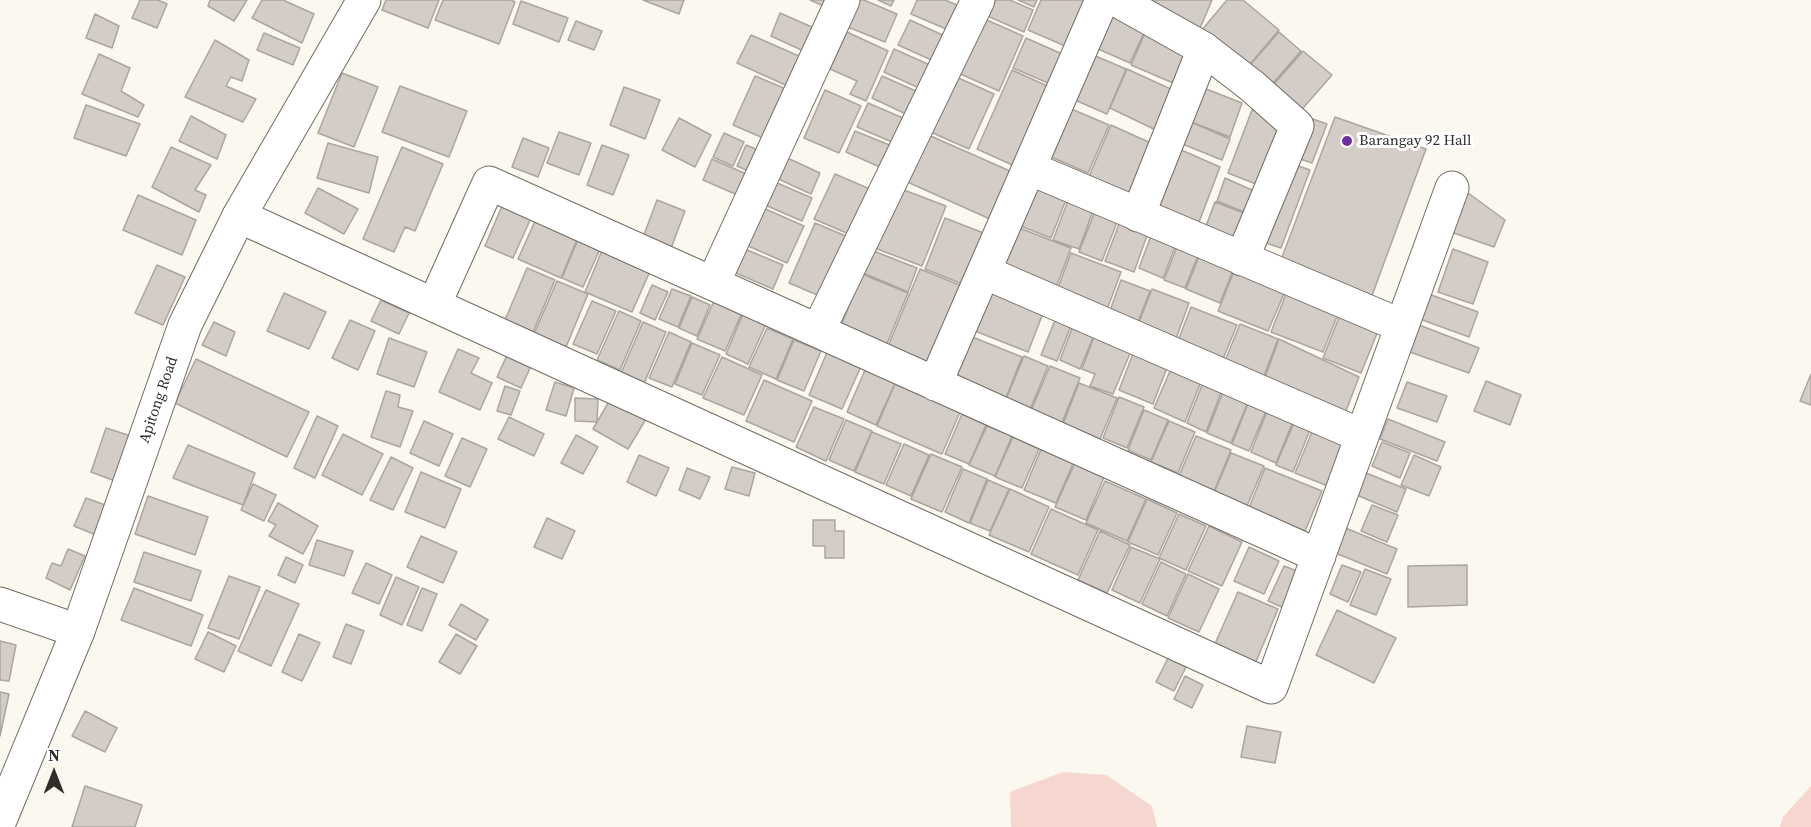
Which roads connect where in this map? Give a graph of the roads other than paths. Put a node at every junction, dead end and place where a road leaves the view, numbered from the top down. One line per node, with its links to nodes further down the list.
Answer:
1 (364, 0): 10 (street, Apitong Road)
2 (843, 0): 13 (street)
3 (978, 0): 16 (street)
4 (1102, 0): 7 (street)
5 (1118, 0): 6 (street)
6 (1204, 49): 9 (street); 11 (street)
7 (1029, 168): 9 (street); 12 (street)
8 (1452, 188): 15 (street)
9 (1138, 214): 11 (street)
10 (239, 216): 14 (street); 21 (street, Apitong Road)
11 (1242, 259): 15 (street)
12 (984, 272): 17 (street); 18 (street)
13 (713, 283): 14 (street); 16 (street)
14 (434, 305): 19 (street)
15 (1402, 326): 18 (street)
16 (818, 331): 17 (street)
17 (935, 384): 19 (street)
18 (1362, 436): 19 (street)
19 (1318, 556)
20 (0, 604): 21 (street)
21 (78, 631): 22 (street, Apitong Road)
22 (2, 808)

